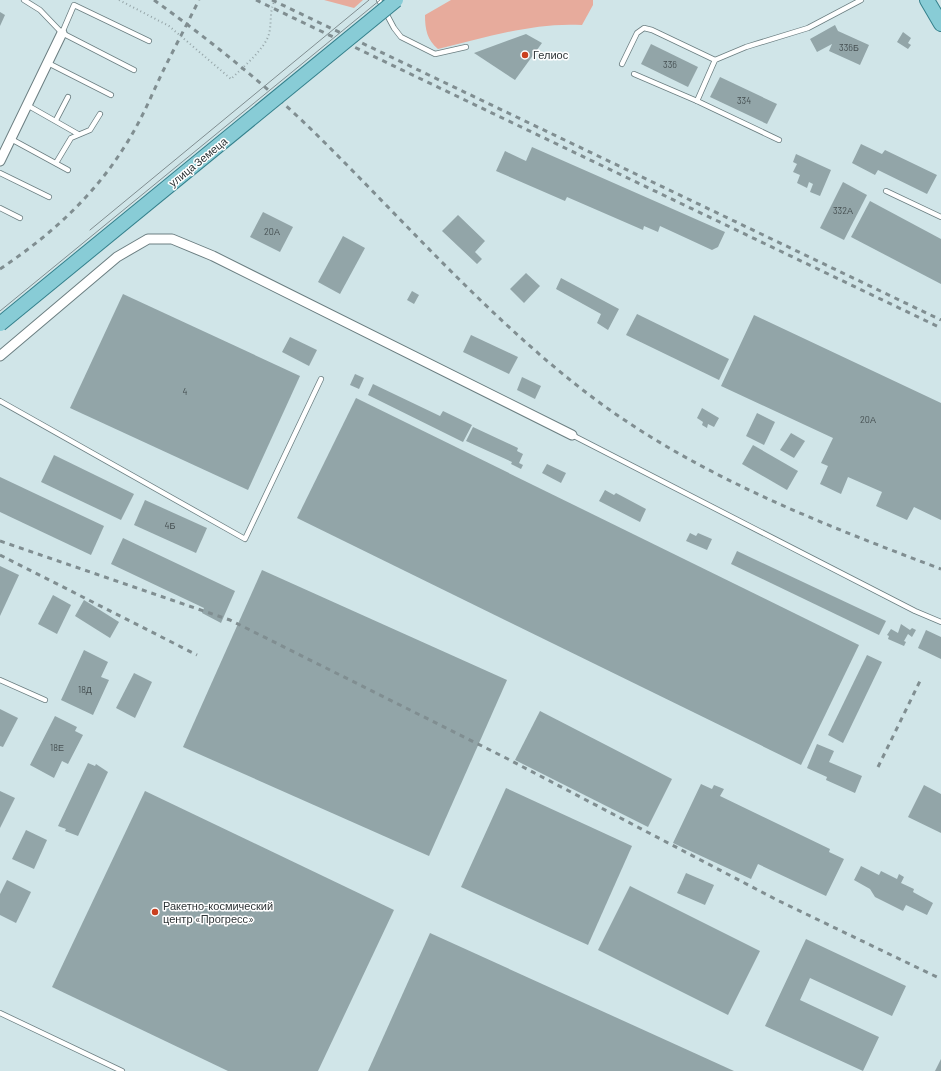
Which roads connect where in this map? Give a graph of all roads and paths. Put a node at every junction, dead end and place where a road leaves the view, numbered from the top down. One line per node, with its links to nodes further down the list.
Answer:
1 (24, 0): 9 (lane)
2 (119, 0): 3 (path)
3 (275, 0)
4 (379, 0): 11 (lane)
5 (396, 0): 35 (main road, улица Земеца, bridge)
6 (861, 0): 12 (lane)
7 (928, 0): 8 (main road)
8 (941, 24)
9 (62, 33): 10 (lane); 13 (street); 15 (lane)
10 (149, 41)
11 (466, 47)
12 (715, 60): 14 (lane); 19 (lane)
13 (48, 63): 17 (lane); 20 (street)
14 (622, 64)
15 (134, 70)
16 (634, 74): 19 (lane)
17 (111, 95)
18 (68, 97): 22 (lane)
19 (697, 101): 25 (lane)
20 (27, 105): 22 (lane); 24 (street)
21 (100, 114): 23 (lane)
22 (56, 120): 23 (lane)
23 (78, 134): 27 (lane)
24 (11, 140): 26 (street); 27 (lane)
25 (779, 140)
26 (0, 161)
27 (56, 163): 28 (lane)
28 (68, 170)
29 (0, 173): 31 (lane)
30 (886, 191): 33 (lane)
31 (49, 197)
32 (0, 208): 34 (lane)
33 (941, 217)
34 (20, 218)
35 (0, 324)
36 (0, 356): 39 (street)
37 (321, 379): 38 (lane)
38 (0, 401)
39 (572, 435): 40 (lane)
40 (941, 622)
41 (0, 680): 42 (lane)
42 (45, 700)
43 (0, 1013): 44 (lane)
44 (122, 1071)

